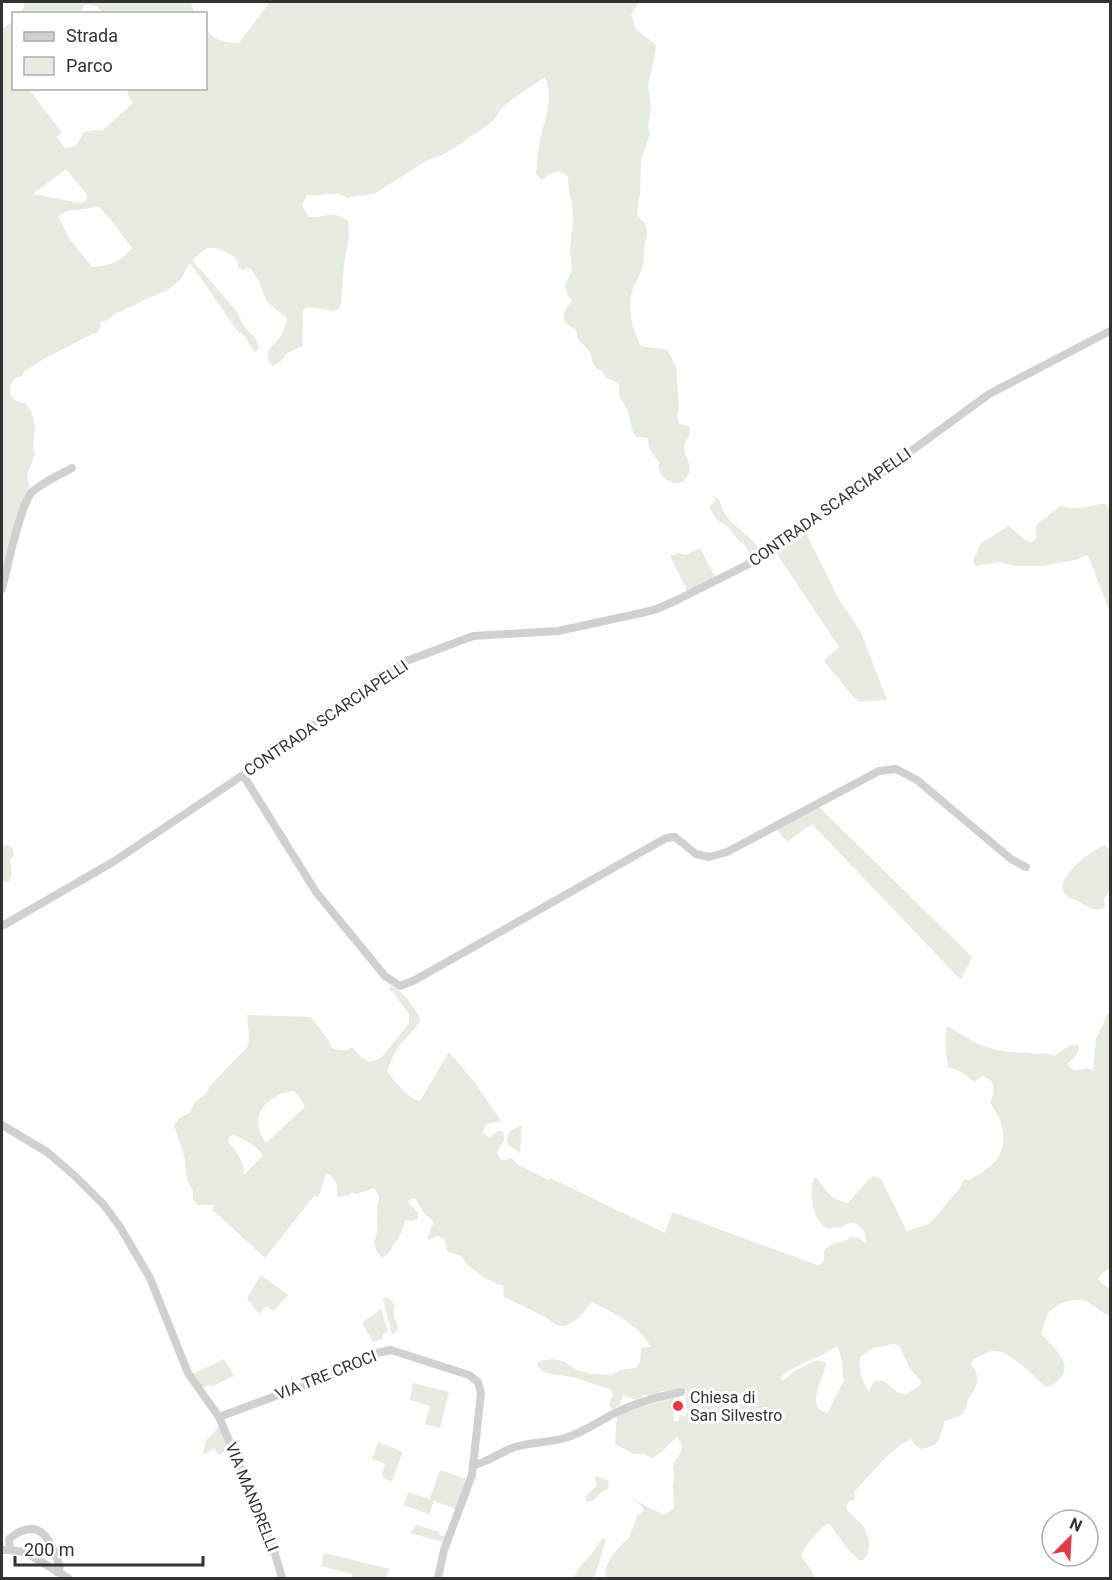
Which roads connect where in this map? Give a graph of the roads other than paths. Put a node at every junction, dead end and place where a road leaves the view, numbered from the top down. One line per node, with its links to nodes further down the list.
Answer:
1 (1110, 331): 4 (street, CONTRADA SCARCIAPELLI)
2 (72, 468): 3 (street)
3 (2, 589)
4 (243, 775): 5 (street); 6 (street, CONTRADA SCARCIAPELLI)
5 (1026, 867)
6 (2, 926)
7 (2, 1125): 9 (street, VIA MANDRELLI)
8 (681, 1392): 10 (street)
9 (219, 1417): 10 (street, VIA TRE CROCI); 14 (street, VIA MANDRELLI)
10 (473, 1465): 15 (street, VIA TRE CROCI)
11 (6, 1550): 12 (street); 12 (street)
12 (57, 1572): 13 (street)
13 (68, 1578)
14 (282, 1578)
15 (438, 1578)

